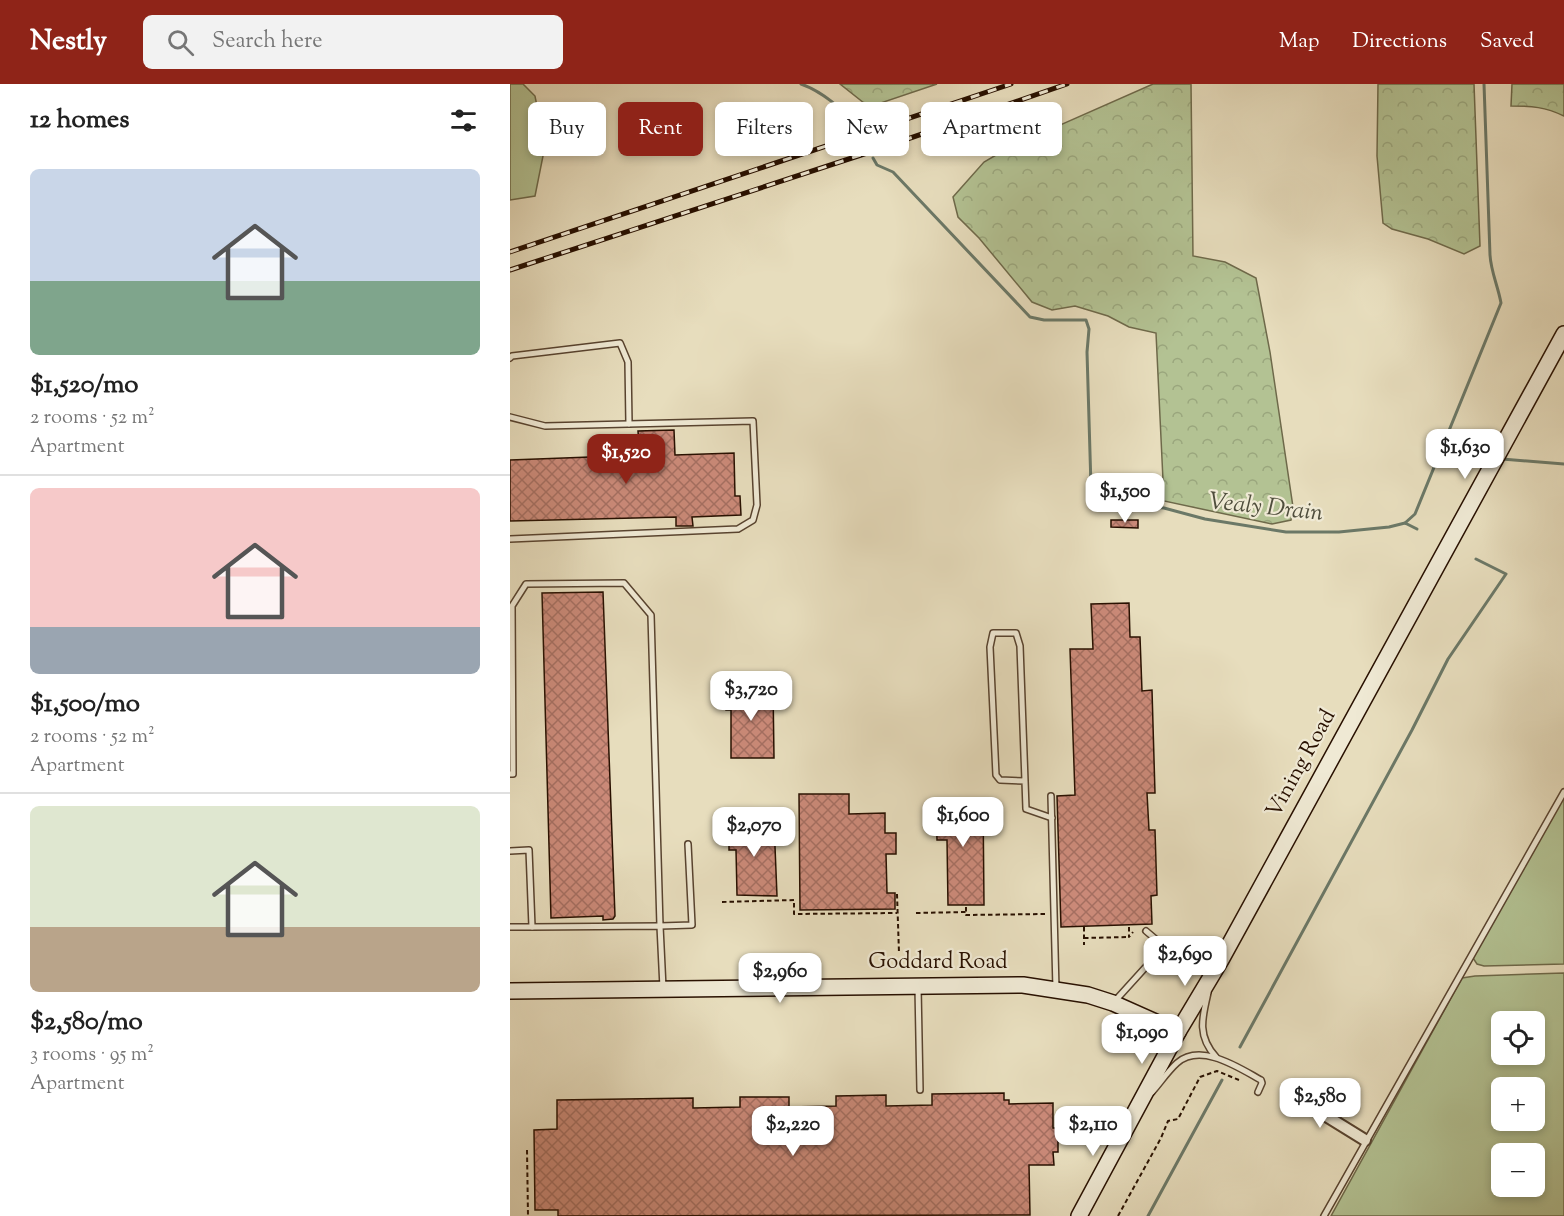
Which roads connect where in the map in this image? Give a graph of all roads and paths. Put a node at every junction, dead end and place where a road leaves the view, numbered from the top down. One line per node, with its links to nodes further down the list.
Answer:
1 (1564, 334): 31 (main road, Vining Road)
2 (510, 358): 4 (lane)
3 (510, 417): 4 (lane)
4 (628, 424): 5 (lane)
5 (510, 539)
6 (510, 774): 20 (lane)
7 (1025, 781): 7 (lane); 10 (lane)
8 (1564, 792): 44 (lane)
9 (1051, 796): 10 (lane)
10 (1052, 818): 19 (lane)
11 (688, 844): 20 (lane)
12 (510, 851): 22 (lane)
13 (897, 894): 17 (path)
14 (722, 902): 17 (path)
15 (966, 907): 16 (path)
16 (966, 912): 18 (path); 19 (path)
17 (897, 913): 30 (path)
18 (916, 913)
19 (1053, 914): 34 (lane)
20 (660, 926): 22 (lane); 33 (lane)
21 (510, 927): 22 (lane)
22 (532, 927)
23 (1084, 927): 28 (path)
24 (1129, 927): 27 (path)
25 (1146, 931): 36 (lane)
26 (1133, 932): 27 (path)
27 (1130, 937): 28 (path)
28 (1084, 938): 29 (path)
29 (1084, 945)
30 (899, 953)
31 (1212, 974): 37 (main road, Vining Road); 38 (lane)
32 (918, 986): 33 (main road, Goddard Road); 34 (main road, Goddard Road); 40 (lane)
33 (663, 988): 35 (main road, Goddard Road)
34 (1056, 989): 36 (main road, Goddard Road)
35 (511, 992)
36 (1113, 1003): 37 (main road, Goddard Road)
37 (1178, 1032): 43 (main road, Vining Road)
38 (1219, 1059): 41 (lane); 43 (lane)
39 (1239, 1080): 48 (path)
40 (920, 1090)
41 (1258, 1092)
42 (1289, 1093): 44 (street)
43 (1138, 1110): 47 (main road, Vining Road)
44 (1365, 1140): 49 (lane)
45 (527, 1150): 46 (path)
46 (528, 1216)
47 (1079, 1216)
48 (1118, 1216)
49 (1324, 1216)

